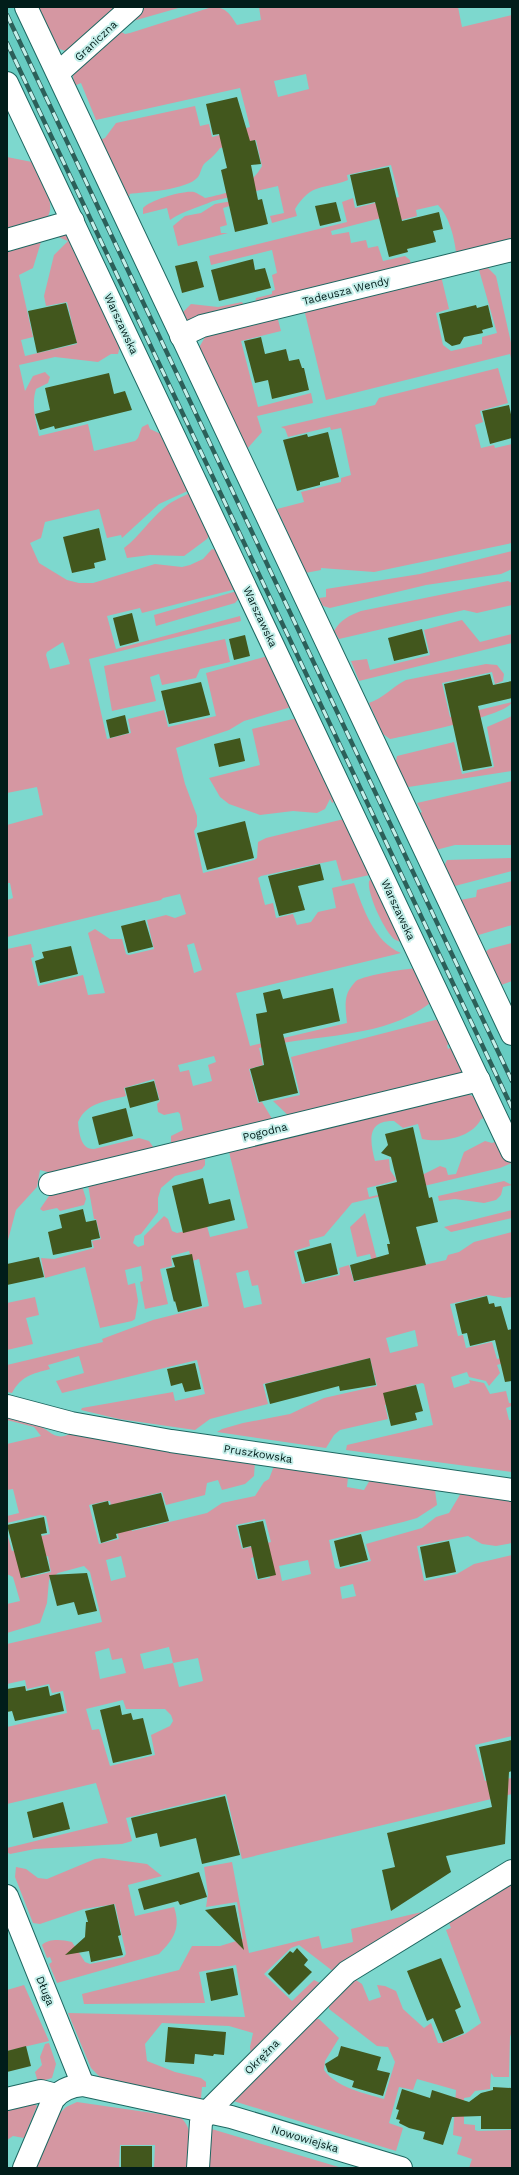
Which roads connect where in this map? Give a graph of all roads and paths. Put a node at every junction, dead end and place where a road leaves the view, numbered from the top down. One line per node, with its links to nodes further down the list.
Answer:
1 (26, 7): 3 (street)
2 (132, 7): 3 (street, Graniczna)
3 (58, 74): 8 (street)
4 (7, 83): 5 (street, Warszawska)
5 (73, 221): 6 (street); 10 (street, Warszawska)
6 (7, 240)
7 (512, 250): 8 (street, Tadeusza Wendy)
8 (181, 336): 9 (street)
9 (512, 1034)
10 (479, 1080): 11 (street, Warszawska); 12 (street, Pogodna)
11 (512, 1151)
12 (50, 1184)
13 (7, 1406): 14 (street, Pruszkowska)
14 (512, 1490)
15 (512, 1871): 21 (street, Okrężna)
16 (7, 1896): 17 (street, Długa)
17 (12, 1920): 18 (street, Długa)
18 (83, 2085): 19 (street); 21 (street)
19 (56, 2095): 20 (street); 22 (street)
20 (7, 2099)
21 (208, 2112): 23 (street, Okrężna); 24 (street, Nowowiejska)
22 (24, 2168)
23 (198, 2168)
24 (401, 2168)

